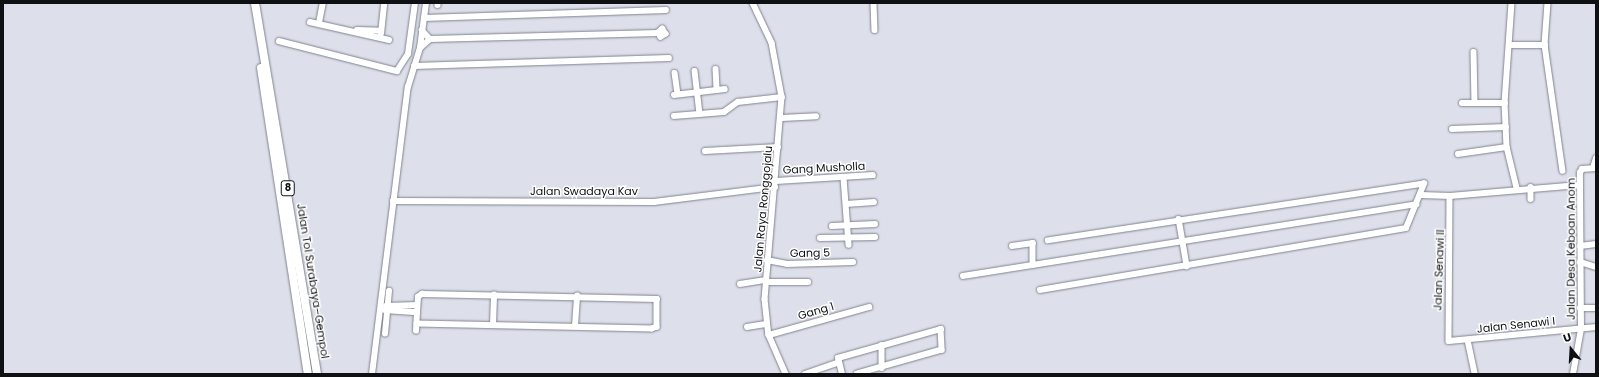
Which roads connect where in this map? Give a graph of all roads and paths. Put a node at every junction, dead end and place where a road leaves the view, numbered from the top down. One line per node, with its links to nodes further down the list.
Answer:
1 (249, 3): 115 (highway, Jalan Tol Surabaya–Gempol / 8)
2 (255, 3): 116 (highway, Jalan Tol Surabaya–Gempol / 8)
3 (323, 3): 15 (street)
4 (381, 3): 5 (street)
5 (384, 3): 18 (street)
6 (415, 3): 24 (street)
7 (426, 3): 13 (street)
8 (753, 3): 37 (street, Jalan Raya Ronggojalu)
9 (874, 3): 17 (street)
10 (1512, 3): 25 (street)
11 (1548, 3): 26 (street)
12 (666, 10): 13 (street)
13 (424, 18): 16 (street)
14 (310, 22): 15 (street)
15 (319, 23): 19 (street)
16 (422, 30): 22 (street); 27 (street)
17 (875, 30)
18 (381, 31): 19 (street); 21 (street)
19 (365, 32): 21 (street)
20 (658, 33): 22 (street)
21 (380, 38): 23 (street)
22 (430, 39): 27 (street)
23 (389, 40)
24 (279, 41)
25 (1510, 45): 26 (street); 40 (street)
26 (1545, 45): 53 (street)
27 (420, 48): 30 (street)
28 (1474, 52): 39 (street)
29 (669, 58): 30 (street)
30 (414, 66): 63 (street)
31 (716, 69): 34 (street)
32 (695, 71): 36 (street)
33 (675, 73): 36 (street)
34 (717, 90): 35 (street); 36 (street)
35 (725, 90)
36 (697, 92): 41 (street)
37 (782, 97): 41 (street); 44 (street, Jalan Raya Ronggojalu)
38 (1462, 103): 39 (street)
39 (1475, 103): 40 (street)
40 (1505, 103): 45 (street)
41 (700, 114): 42 (street)
42 (674, 116)
43 (816, 116): 44 (street)
44 (782, 118): 47 (street, Jalan Raya Ronggojalu)
45 (1506, 127): 46 (street); 48 (street)
46 (1452, 129)
47 (778, 147): 49 (street); 56 (street, Jalan Raya Ronggojalu)
48 (1507, 147): 50 (street); 59 (street)
49 (705, 151)
50 (1458, 154)
51 (1596, 158): 52 (street)
52 (1595, 168): 57 (street, Jalan Desa Keboan Anom)
53 (1563, 171)
54 (872, 175): 55 (street, Gang Musholla)
55 (844, 178): 56 (street, Gang Musholla); 65 (street)
56 (775, 184): 63 (street, Jalan Swadaya Kav); 80 (street, Jalan Raya Ronggojalu)
57 (1579, 185): 58 (street); 79 (street, Jalan Desa Keboan Anom)
58 (1531, 187): 59 (street); 62 (street)
59 (1517, 188): 61 (street)
60 (1421, 195): 61 (street); 66 (street); 67 (street)
61 (1450, 196): 111 (street, Jalan Senawi II)
62 (1531, 199)
63 (393, 201): 96 (street)
64 (874, 202): 65 (street)
65 (846, 204): 70 (street)
66 (1416, 204): 75 (street); 84 (street)
67 (1179, 219): 74 (street); 75 (street)
68 (875, 224): 70 (street)
69 (832, 226): 70 (street)
70 (848, 226): 73 (street)
71 (876, 236): 73 (street)
72 (820, 238): 73 (street)
73 (848, 238): 77 (street)
74 (1048, 240)
75 (1183, 240): 83 (street); 84 (street)
76 (1596, 244): 79 (street)
77 (849, 245)
78 (1012, 246): 83 (street)
79 (1580, 246): 82 (street, Jalan Desa Keboan Anom)
80 (767, 260): 81 (street, Gang 5); 87 (street, Jalan Raya Ronggojalu)
81 (853, 262)
82 (1580, 262): 85 (street); 97 (street, Jalan Desa Keboan Anom)
83 (1035, 265): 86 (street)
84 (1187, 266): 90 (street)
85 (1596, 267)
86 (963, 276)
87 (766, 281): 88 (street); 89 (street); 101 (street, Jalan Raya Ronggojalu)
88 (808, 282)
89 (740, 284)
90 (1040, 290)
91 (389, 292): 96 (street)
92 (494, 295): 93 (street); 94 (street); 102 (street)
93 (577, 296): 103 (street); 103 (street)
94 (417, 305): 96 (street); 99 (street)
95 (870, 307): 109 (street, Gang 1)
96 (384, 308): 99 (street); 108 (street); 117 (street)
97 (1580, 308): 98 (street); 106 (street, Jalan Desa Keboan Anom)
98 (1596, 308)
99 (417, 312): 100 (street)
100 (416, 324): 102 (street); 107 (street)
101 (767, 324): 104 (street); 109 (street, Jalan Raya Ronggojalu)
102 (493, 325): 103 (street)
103 (575, 326)
104 (747, 327)
105 (1596, 327): 106 (street, Jalan Senawi I)
106 (1581, 329): 110 (street, Jalan Senawi I); 123 (street, Jalan Desa Keboan Anom)
107 (416, 331)
108 (385, 334)
109 (769, 335): 118 (street, Jalan Raya Ronggojalu)
110 (1468, 340): 111 (street, Jalan Senawi I); 122 (street)
111 (1452, 342)
112 (882, 345): 113 (street); 114 (street); 114 (street)
113 (838, 362): 119 (street); 120 (street)
114 (882, 368): 121 (street)
115 (308, 374)
116 (317, 374)
117 (372, 374)
118 (786, 374)
119 (805, 374)
120 (842, 374)
121 (857, 374)
122 (1474, 374)
123 (1573, 374)

